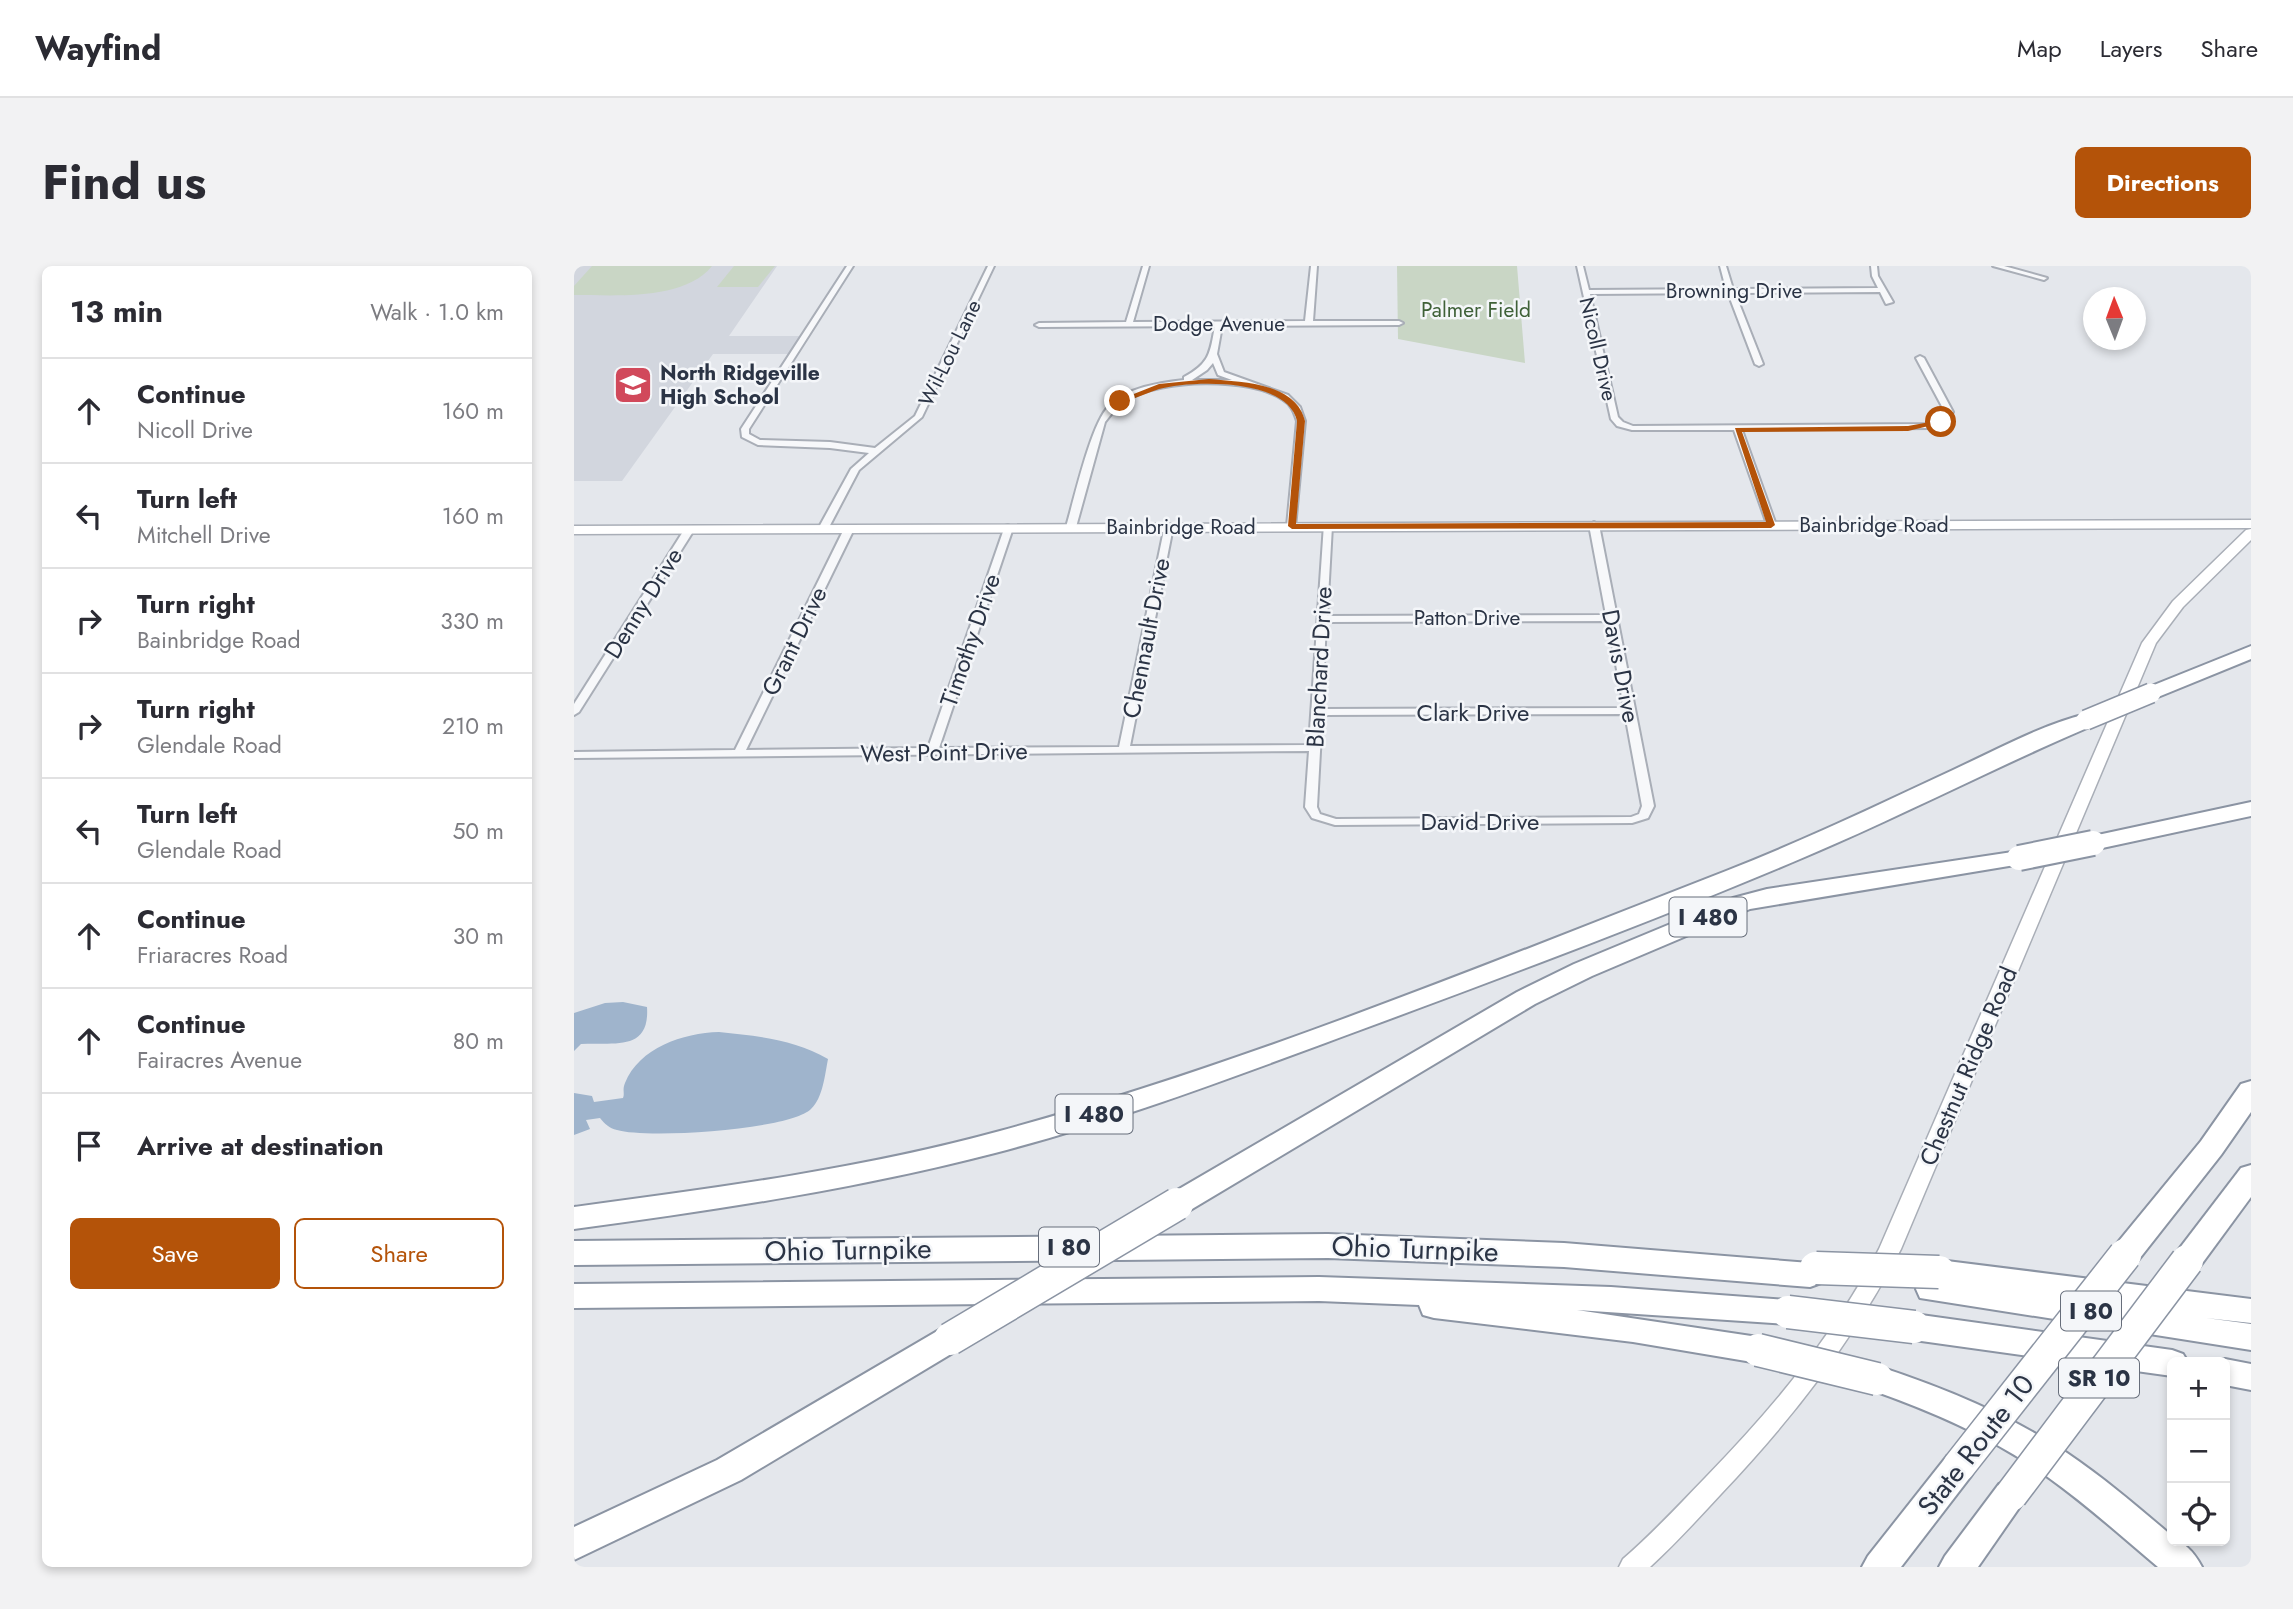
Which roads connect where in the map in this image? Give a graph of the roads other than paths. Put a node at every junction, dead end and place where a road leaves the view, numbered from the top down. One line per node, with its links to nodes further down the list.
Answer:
1 (850, 266): 25 (street)
2 (991, 266): 25 (street, Wil-Lou Lane)
3 (1146, 266): 16 (street)
4 (1314, 266): 14 (street)
5 (1580, 266): 12 (street, Nicoll Drive)
6 (1723, 266): 11 (street)
7 (1874, 266): 10 (street)
8 (1996, 266): 9 (street)
9 (2044, 278)
10 (1882, 290): 11 (street, Browning Drive); 13 (street)
11 (1730, 291): 12 (street, Browning Drive); 21 (street)
12 (1585, 292): 24 (street, Nicoll Drive)
13 (1889, 302)
14 (1309, 323): 15 (street, Dodge Avenue); 17 (street, Dodge Avenue)
15 (1399, 323)
16 (1129, 324): 17 (street, Dodge Avenue); 18 (street, Dodge Avenue)
17 (1219, 324): 19 (street)
18 (1039, 325)
19 (1213, 354): 22 (street); 23 (street)
20 (1920, 358): 24 (street, Nicoll Drive)
21 (1759, 364)
22 (1175, 383): 23 (street); 31 (street)
23 (1248, 384): 29 (street)
24 (1738, 429): 28 (street)
25 (875, 451): 34 (street, Wil-Lou Lane)
26 (2251, 524): 28 (street, Bainbridge Road)
27 (1594, 525): 28 (street, Bainbridge Road); 30 (street, Bainbridge Road); 39 (street, Davis Drive)
28 (1771, 525)
29 (1292, 526): 30 (street, Bainbridge Road); 32 (street, Bainbridge Road)
30 (1327, 526): 40 (street, Blanchard Drive)
31 (1071, 527): 32 (street, Bainbridge Road); 33 (street, Bainbridge Road)
32 (1168, 527): 46 (street, Chennault Drive)
33 (1008, 528): 35 (street, Bainbridge Road); 47 (street, Timothy Drive)
34 (823, 529): 35 (street, Bainbridge Road); 37 (street, Bainbridge Road)
35 (849, 529): 48 (street, Grant Drive)
36 (574, 530): 37 (street, Bainbridge Road)
37 (689, 530): 43 (street, Denny Drive)
38 (2251, 533): 66 (street, Chestnut Ridge Road)
39 (1612, 618): 40 (street, Patton Drive); 42 (street, Davis Drive)
40 (1322, 619): 44 (street, Blanchard Drive)
41 (2251, 652): 55 (highway, I 480, bridge)
42 (1630, 711): 44 (street, Clark Drive); 50 (street, Davis Drive)
43 (574, 712)
44 (1317, 712): 45 (street, Blanchard Drive)
45 (1314, 748): 46 (street, West Point Drive); 51 (street, Blanchard Drive)
46 (1124, 750): 47 (street, West Point Drive)
47 (932, 752): 48 (street, West Point Drive)
48 (739, 754): 49 (street, West Point Drive)
49 (574, 755)
50 (1648, 806): 51 (street, David Drive)
51 (1311, 807)
52 (2251, 809): 65 (highway, I 480, bridge)
53 (2251, 1091): 67 (highway, State Route 10 / SR 10, bridge)
54 (2251, 1176): 68 (highway, SR 10, bridge)
55 (574, 1218)
56 (574, 1253): 57 (highway, Ohio Turnpike / I 80)
57 (1935, 1280): 60 (highway); 61 (highway, Ohio Turnpike / I 80)
58 (1319, 1289): 59 (highway, Ohio Turnpike / I 80); 62 (highway, Ohio Turnpike / I 80, bridge); 69 (highway, bridge)
59 (574, 1296)
60 (2251, 1311)
61 (2251, 1337)
62 (2167, 1362)
63 (2230, 1373): 64 (highway)
64 (2251, 1377)
65 (574, 1545)
66 (1632, 1567)
67 (1880, 1567)
68 (1957, 1567)
69 (2183, 1567)

